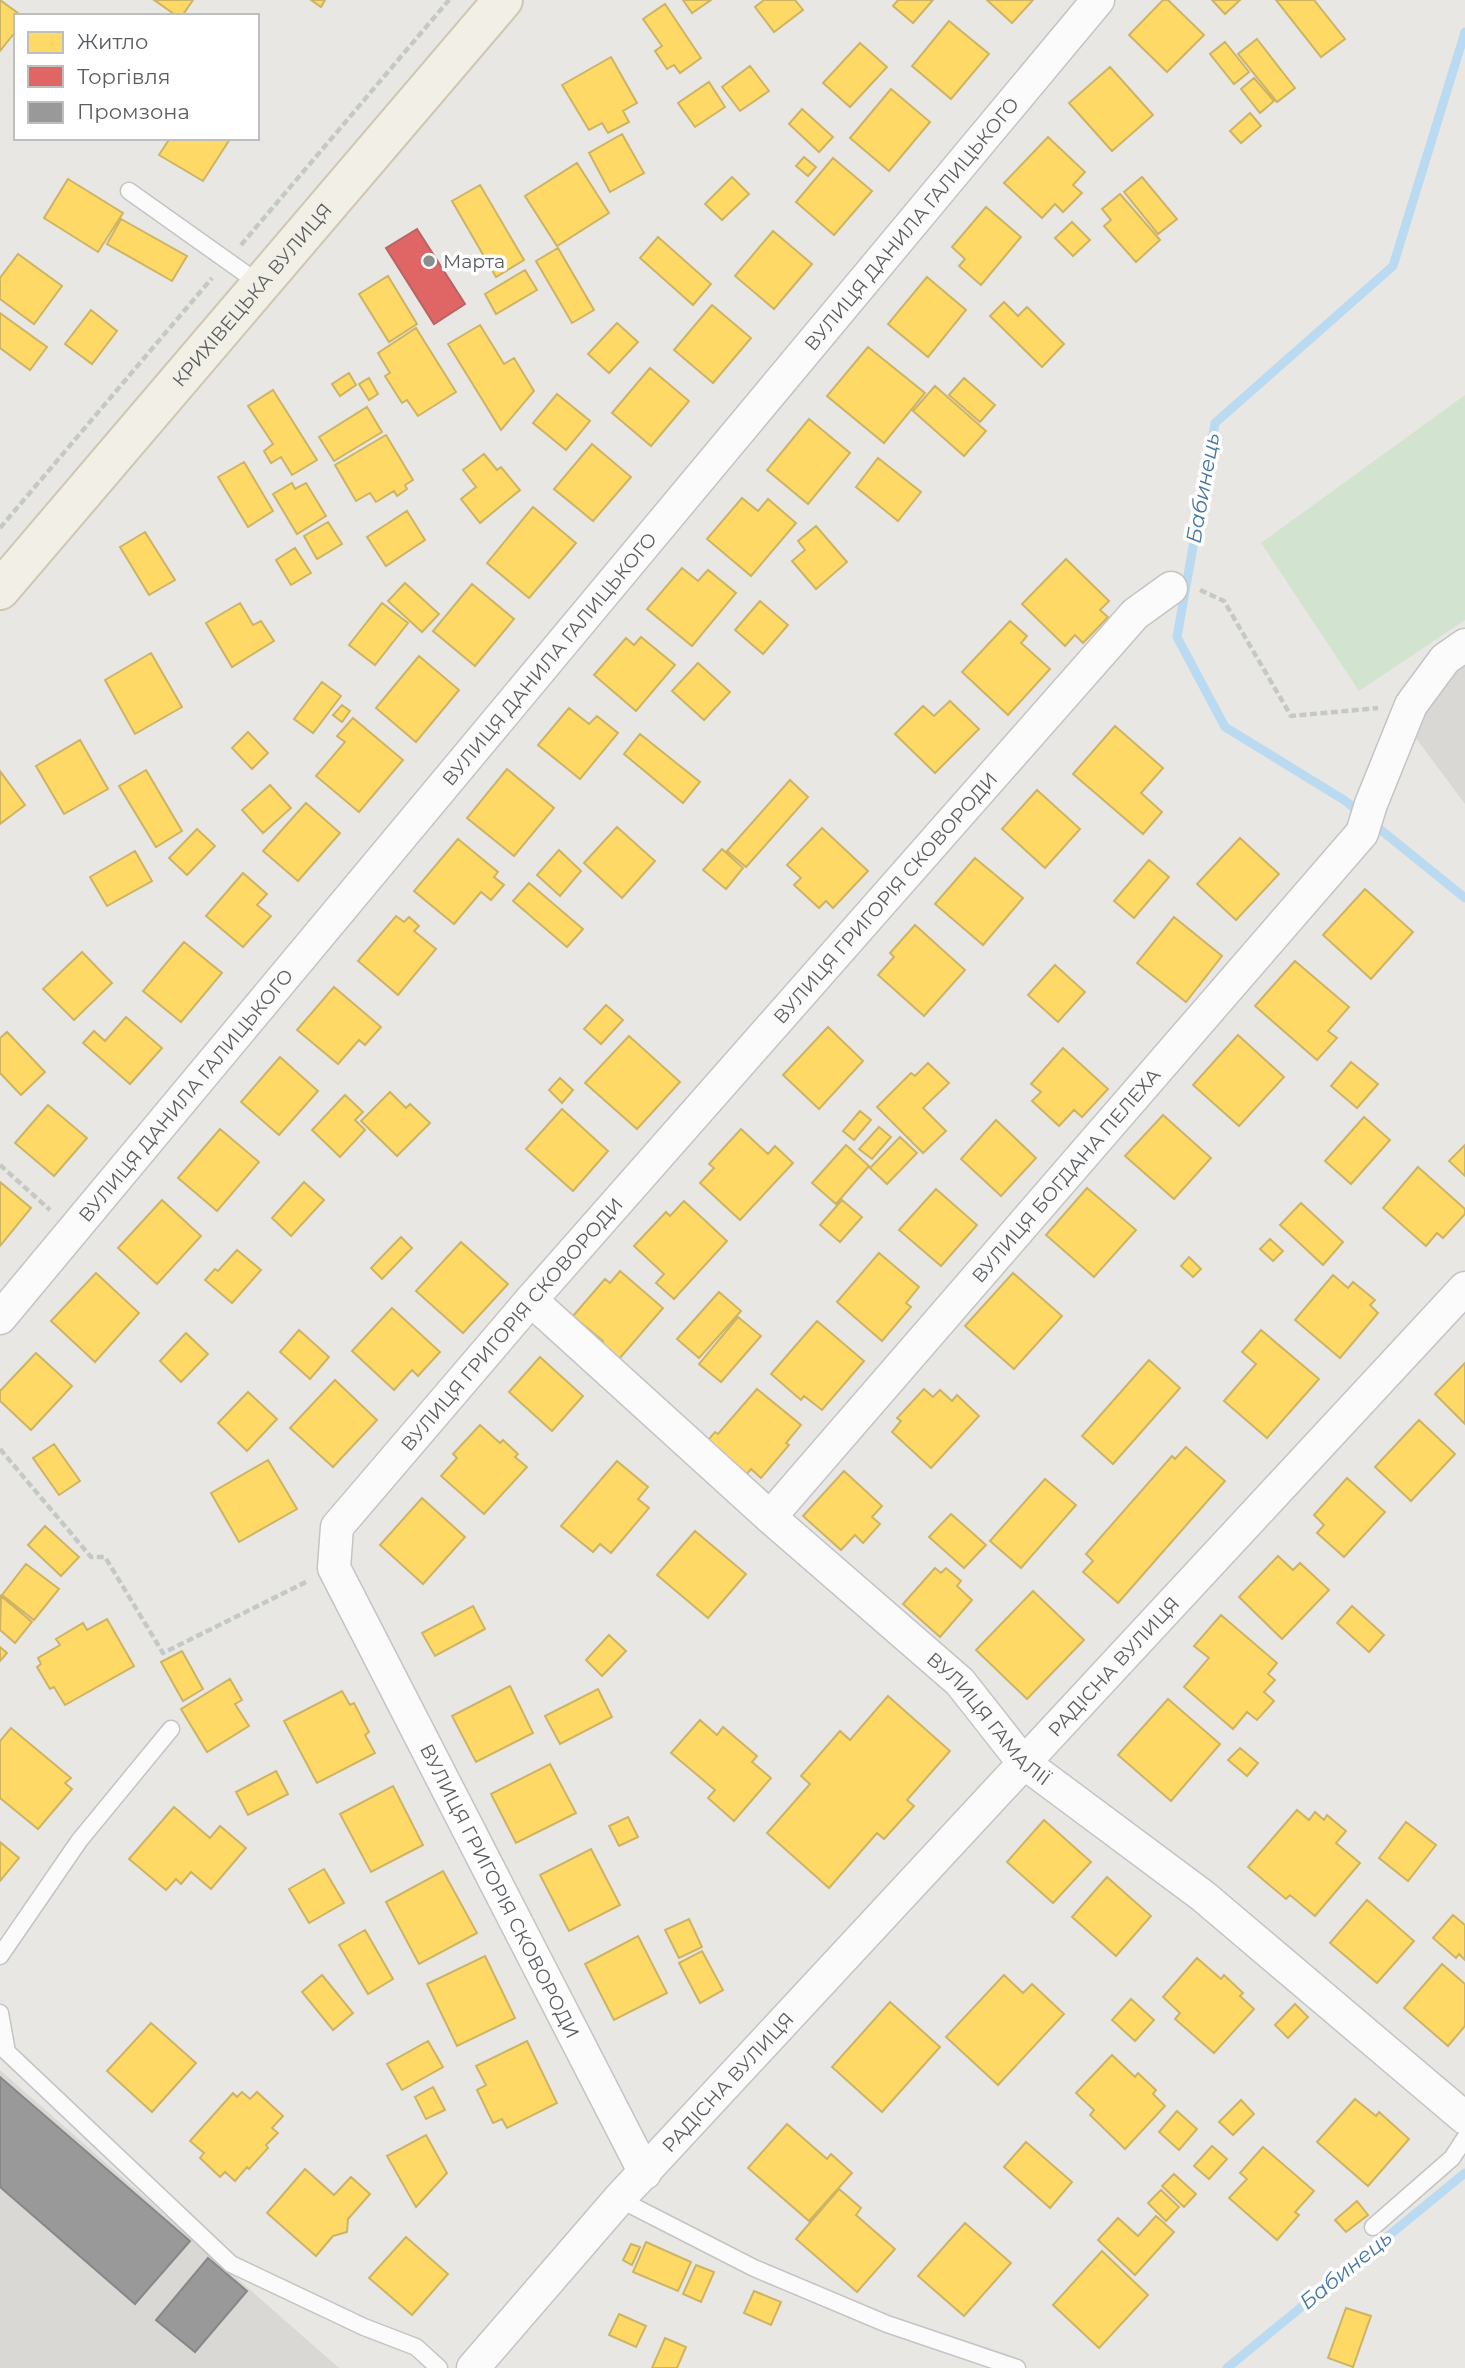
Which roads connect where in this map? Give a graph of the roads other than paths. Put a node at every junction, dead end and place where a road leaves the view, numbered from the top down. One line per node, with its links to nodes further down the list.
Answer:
1 (503, 0): 4 (main road, КРИХІВЕЦЬКА ВУЛИЦЯ)
2 (1098, 0): 10 (street, ВУЛИЦЯ ДАНИЛА ГАЛИЦЬКОГО)
3 (129, 191): 4 (lane)
4 (260, 284): 6 (main road, КРИХІВЕЦЬКА ВУЛИЦЯ)
5 (1184, 589): 9 (street, ВУЛИЦЯ ГРИГОРІЯ СКОВОРОДИ)
6 (0, 590)
7 (1465, 645): 11 (street, ВУЛИЦЯ БОГДАНА ПЕЛЕХА)
8 (1465, 1288): 13 (street, РАДІСНА ВУЛИЦЯ)
9 (531, 1300): 11 (street, ВУЛИЦЯ ГАМАЛІЇ); 18 (street, ВУЛИЦЯ ГРИГОРІЯ СКОВОРОДИ)
10 (0, 1318)
11 (770, 1517): 13 (street, ВУЛИЦЯ ГАМАЛІЇ)
12 (171, 1729): 14 (lane)
13 (1023, 1762): 16 (street, ВУЛИЦЯ ГАМАЛІЇ); 18 (street, РАДІСНА ВУЛИЦЯ)
14 (0, 1956)
15 (0, 2013): 21 (lane)
16 (1465, 2118)
17 (1465, 2138): 20 (lane)
18 (645, 2173): 19 (street, РАДІСНА ВУЛИЦЯ)
19 (619, 2199): 22 (street, РАДІСНА ВУЛИЦЯ); 23 (lane)
20 (1373, 2227)
21 (439, 2368)
22 (473, 2368)
23 (1017, 2368)

